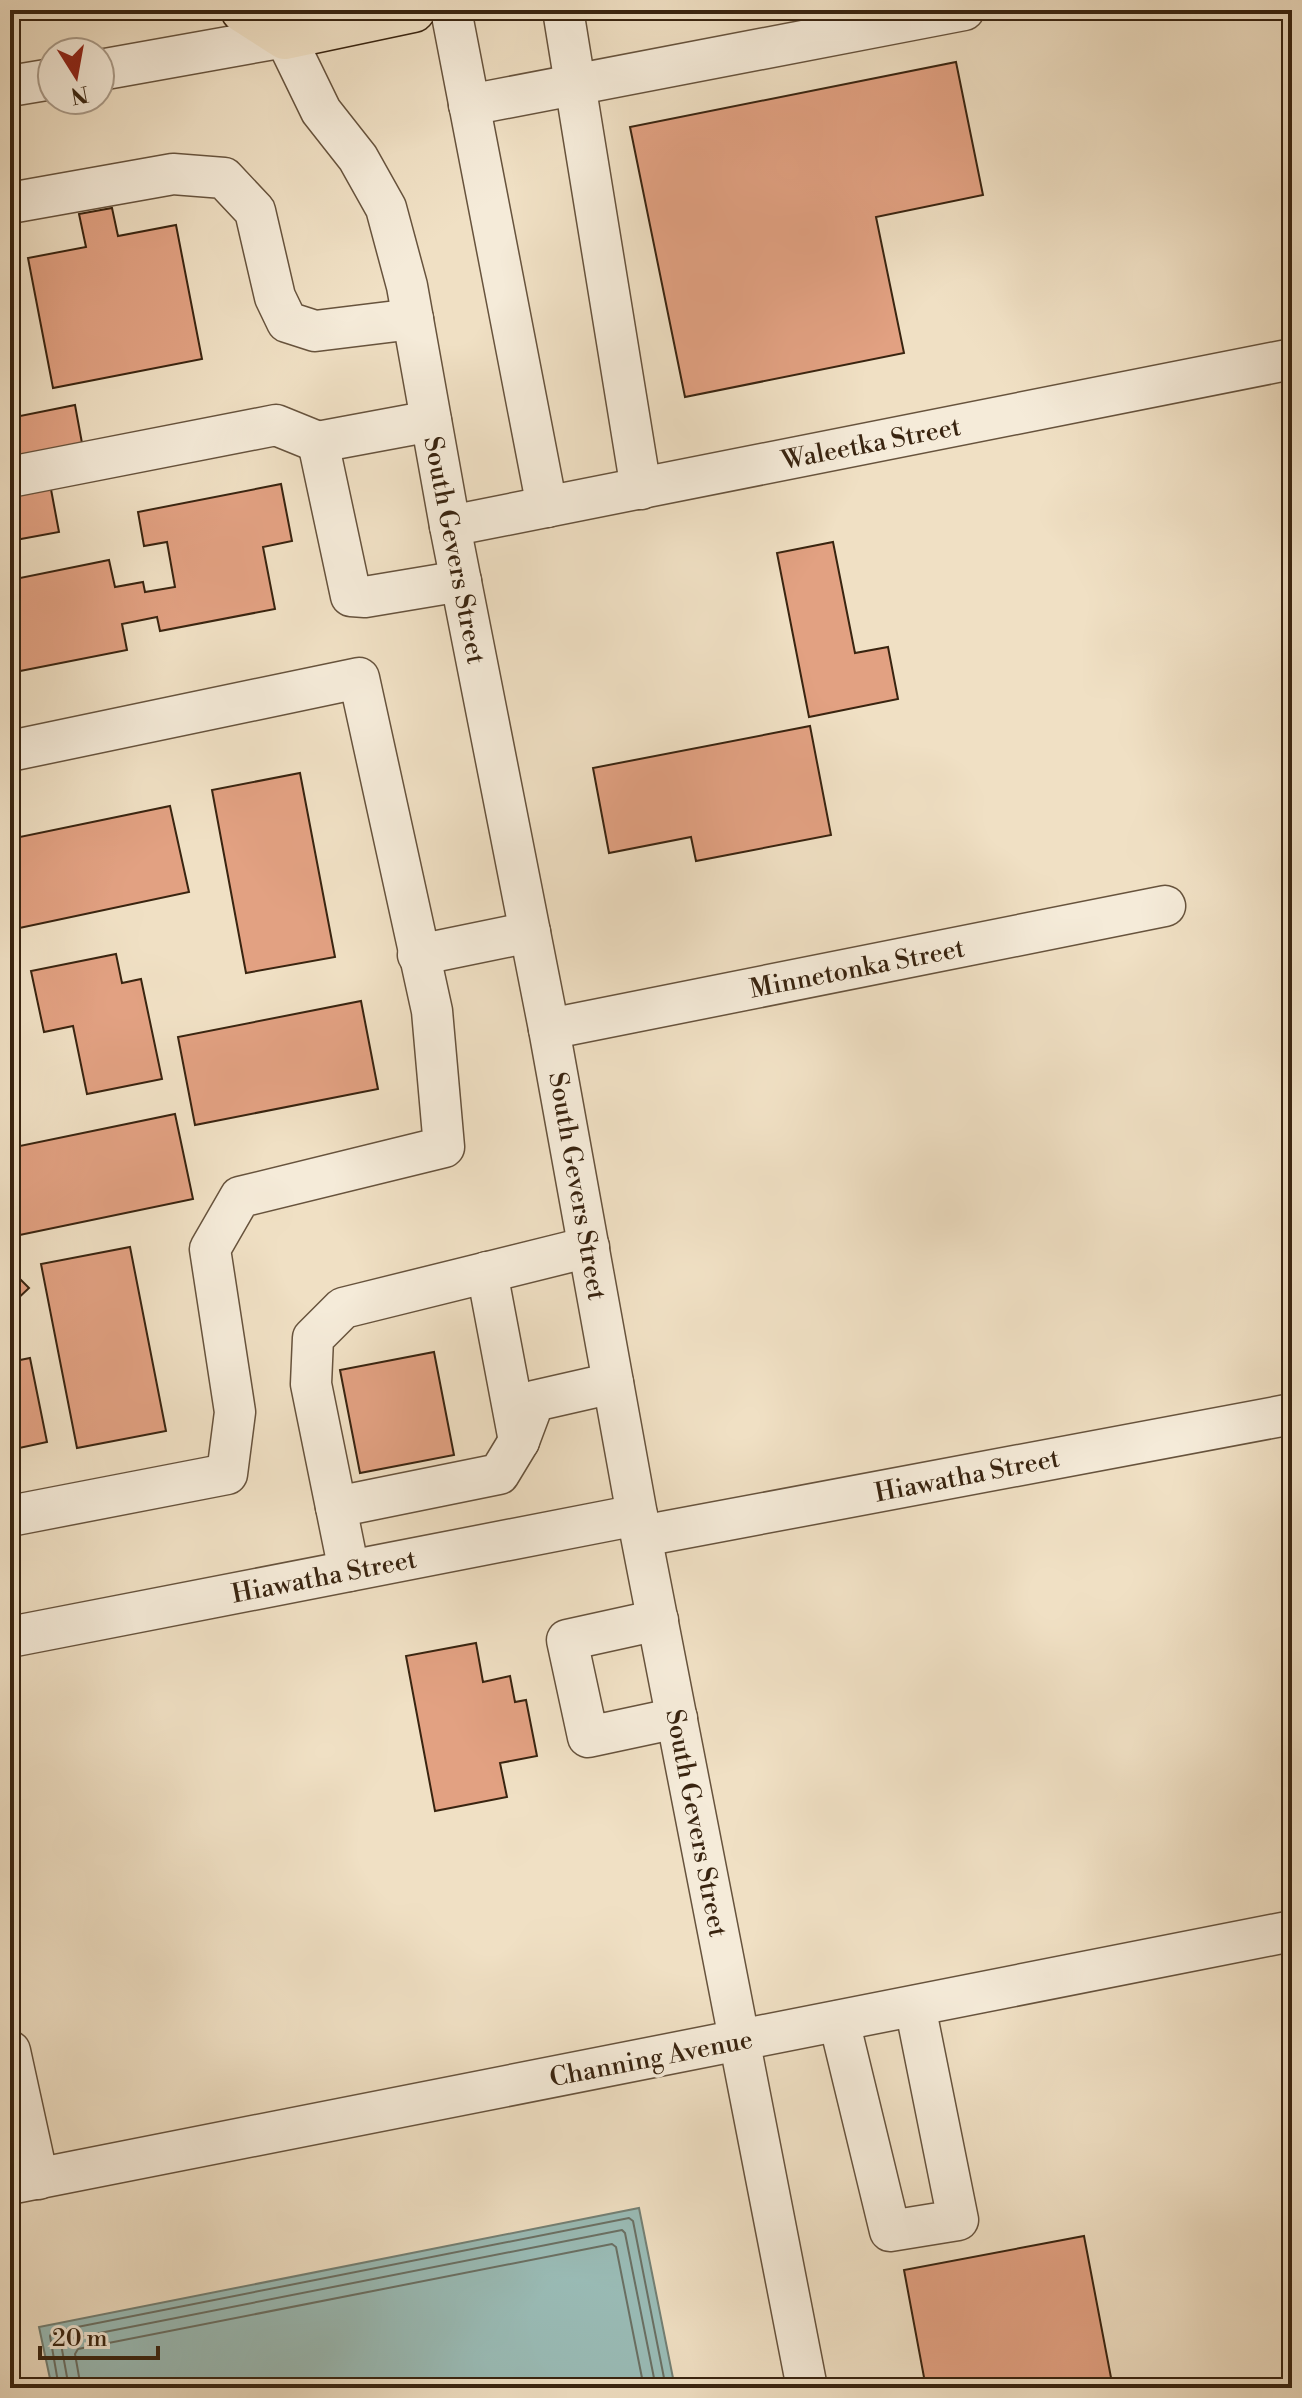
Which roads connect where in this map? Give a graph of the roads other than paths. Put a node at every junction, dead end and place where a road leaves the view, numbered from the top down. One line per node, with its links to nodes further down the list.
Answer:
1 (243, 10): 6 (main road)
2 (408, 10): 6 (main road)
3 (451, 10): 11 (street)
4 (563, 10): 9 (street)
5 (964, 10): 9 (street)
6 (284, 24): 7 (street); 13 (street, South Gevers Street)
7 (116, 66)
8 (36, 82): 10 (street)
9 (575, 85): 11 (street); 18 (street)
10 (10, 86)
11 (469, 105): 19 (street)
12 (10, 203): 13 (street)
13 (413, 319): 15 (street, South Gevers Street)
14 (1292, 359): 18 (street, Waleetka Street)
15 (431, 421): 16 (street); 20 (street, South Gevers Street)
16 (318, 442): 17 (street); 21 (street)
17 (10, 477)
18 (641, 489): 19 (street, Waleetka Street)
19 (547, 507): 20 (street, Waleetka Street)
20 (450, 526): 21 (street, South Gevers Street)
21 (461, 581): 24 (street, South Gevers Street)
22 (10, 751): 25 (street)
23 (1165, 906): 26 (street, Minnetonka Street)
24 (530, 932): 25 (street); 26 (street, South Gevers Street)
25 (418, 955): 33 (street)
26 (549, 1029): 27 (street, South Gevers Street)
27 (589, 1247): 28 (street); 29 (street, South Gevers Street)
28 (487, 1272): 31 (street); 32 (street)
29 (613, 1383): 31 (street); 34 (street, South Gevers Street)
30 (1292, 1414): 34 (street, Hiawatha Street)
31 (519, 1441): 32 (street)
32 (336, 1507): 35 (street)
33 (10, 1516)
34 (640, 1525): 35 (street, Hiawatha Street); 36 (street, South Gevers Street)
35 (349, 1571): 37 (street, Hiawatha Street)
36 (658, 1620): 38 (street, South Gevers Street); 38 (street)
37 (10, 1637)
38 (677, 1718): 42 (street, South Gevers Street)
39 (1292, 1931): 40 (street, Channing Avenue)
40 (915, 2006): 41 (street, Channing Avenue); 41 (street)
41 (839, 2021): 42 (street, Channing Avenue)
42 (739, 2041): 44 (street, Channing Avenue); 45 (street, South Gevers Street)
43 (10, 2051): 44 (street)
44 (24, 2182)
45 (807, 2388)

